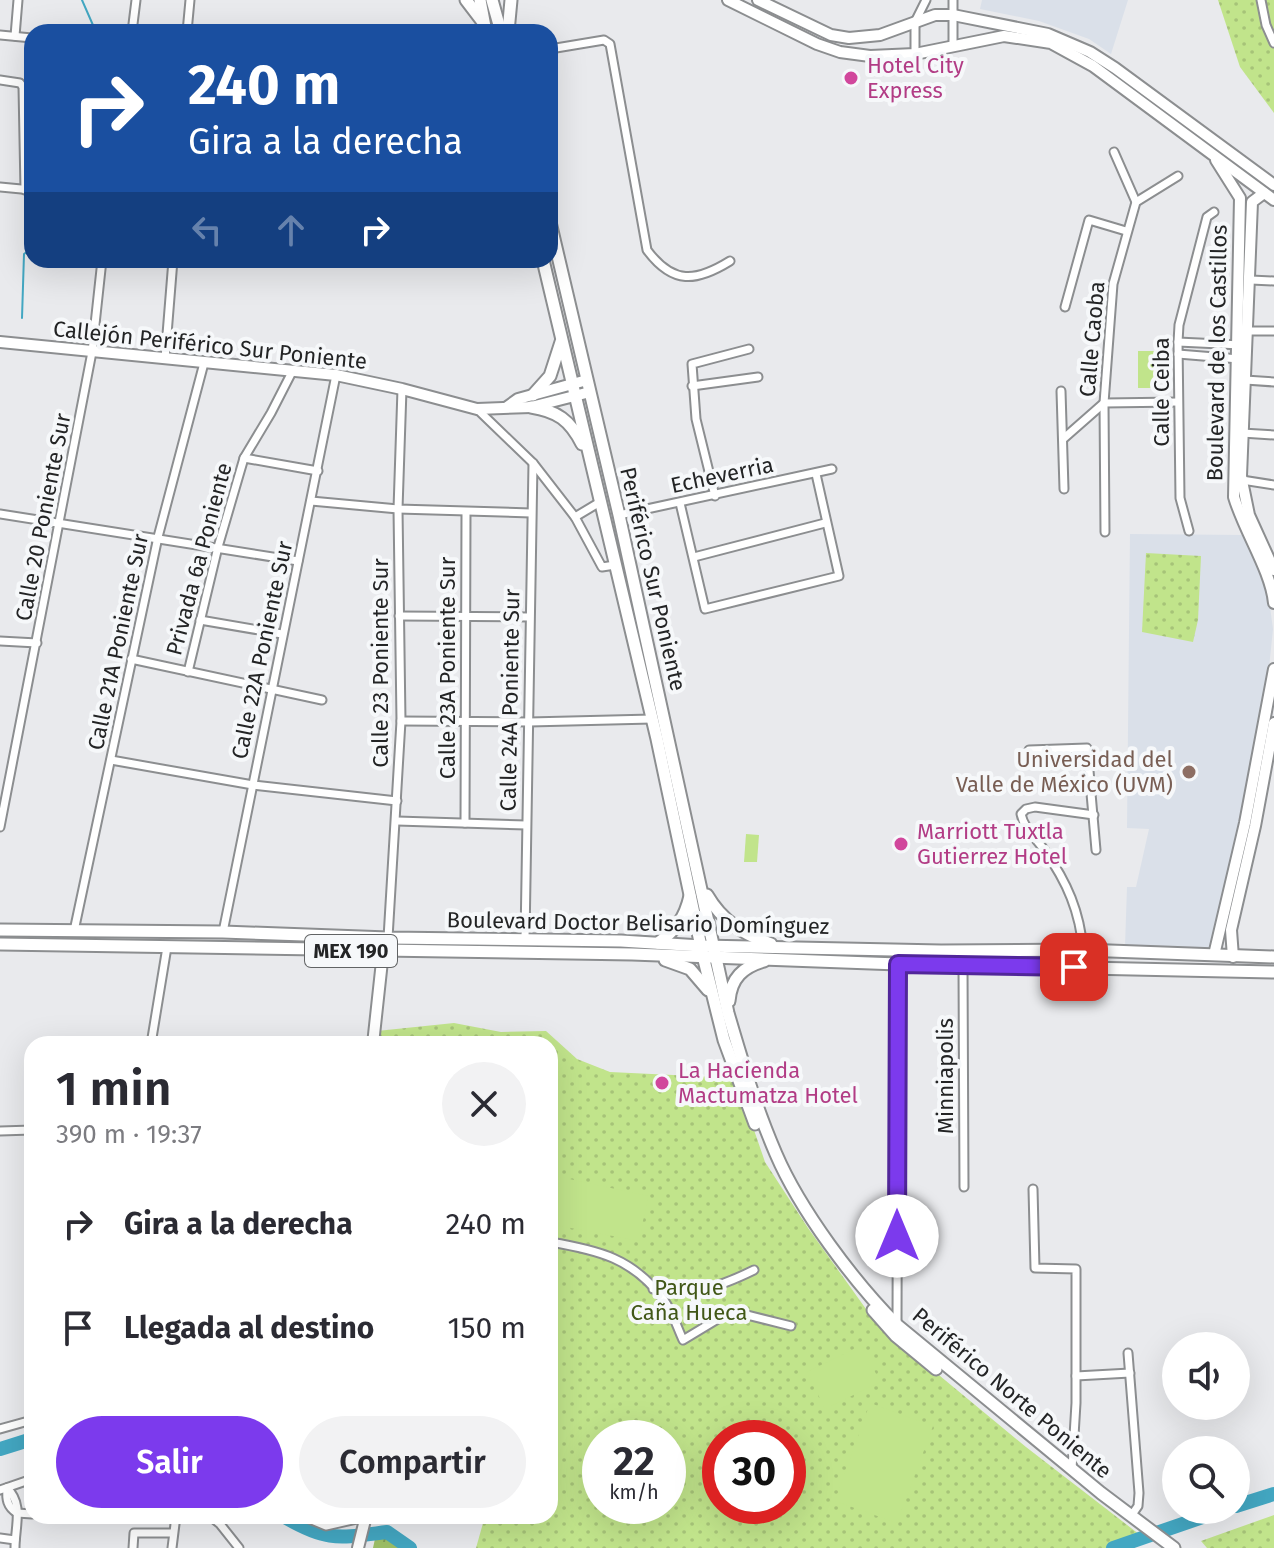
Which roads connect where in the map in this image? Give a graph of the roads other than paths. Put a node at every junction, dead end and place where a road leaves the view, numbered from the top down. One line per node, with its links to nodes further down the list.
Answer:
1 (18, 0): 22 (street)
2 (136, 0): 15 (street)
3 (190, 0): 16 (street)
4 (466, 0): 17 (main road)
5 (480, 0): 18 (main road)
6 (492, 0): 19 (main road)
7 (511, 0): 20 (main road)
8 (728, 0): 27 (main road)
9 (758, 0): 14 (main road)
10 (926, 0): 14 (street)
11 (953, 0): 13 (street)
12 (1261, 0): 24 (street)
13 (953, 15): 14 (main road); 25 (street); 33 (main road)
14 (915, 22): 27 (street)
15 (133, 24)
16 (188, 24)
17 (481, 24)
18 (484, 24)
19 (499, 24)
20 (509, 24)
21 (0, 35): 22 (street)
22 (15, 36): 23 (street)
23 (24, 37)
24 (1274, 43)
25 (953, 47): 27 (main road); 30 (main road)
26 (558, 48): 42 (street)
27 (915, 54)
28 (0, 80): 29 (street)
29 (24, 108)
30 (1211, 151): 36 (main road); 54 (main road, Boulevard de los Castillos)
31 (1114, 152): 38 (street)
32 (1178, 176): 38 (street)
33 (1274, 185)
34 (0, 187): 35 (street)
35 (24, 190)
36 (1264, 193): 37 (main road); 46 (main road, Boulevard de los Castillos)
37 (1274, 200)
38 (1136, 202): 40 (street, Calle Caoba)
39 (1214, 212): 53 (street, Calle Ceiba)
40 (1126, 231): 48 (street); 73 (street, Calle Caoba)
41 (558, 256): 66 (main road, Periférico Sur Poniente)
42 (730, 261)
43 (101, 268): 56 (street, Calle 20 Poniente Sur)
44 (172, 268): 58 (street)
45 (545, 268): 51 (main road, Periférico Sur Poniente)
46 (1251, 280): 47 (street); 49 (main road, Boulevard de los Castillos)
47 (1274, 281)
48 (1065, 307)
49 (1247, 331): 50 (street); 54 (main road, Boulevard de los Castillos)
50 (1274, 331)
51 (562, 338): 69 (main road, Periférico Sur Poniente); 71 (main road)
52 (0, 342): 56 (main road, Callejón Periférico Sur Poniente)
53 (1178, 342): 54 (street); 57 (street, Calle Ceiba)
54 (1242, 345): 59 (main road, Boulevard de los Castillos)
55 (749, 349): 67 (street)
56 (92, 352): 58 (main road, Callejón Periférico Sur Poniente); 98 (street, Calle 20 Poniente Sur)
57 (1178, 354): 59 (street); 72 (street, Calle Ceiba)
58 (165, 359): 60 (main road, Callejón Periférico Sur Poniente)
59 (1241, 359): 64 (main road, Boulevard de los Castillos); 81 (main road, Boulevard de los Castillos)
60 (204, 363): 61 (main road, Callejón Periférico Sur Poniente); 102 (street, Calle 21A Poniente Sur)
61 (292, 372): 62 (main road, Callejón Periférico Sur Poniente); 78 (street, Privada 6a Poniente)
62 (336, 375): 68 (main road, Callejón Periférico Sur Poniente); 83 (street, Calle 22A Poniente Sur)
63 (758, 377): 67 (street)
64 (1245, 380): 65 (street); 75 (main road, Boulevard de los Castillos)
65 (1274, 382)
66 (589, 386): 69 (main road); 96 (main road, Periférico Sur Poniente)
67 (692, 386): 88 (street)
68 (402, 389): 74 (main road, Callejón Periférico Sur Poniente); 92 (street, Calle 23 Poniente Sur)
69 (574, 390): 71 (main road); 79 (main road, Periférico Sur Poniente)
70 (1061, 391): 77 (street)
71 (532, 401): 74 (main road); 79 (main road)
72 (1178, 402): 73 (street); 100 (street, Calle Ceiba)
73 (1104, 403): 77 (street); 101 (street, Calle Caoba)
74 (477, 409): 80 (street, Callejón Periférico Sur Poniente)
75 (1242, 433): 76 (street); 81 (main road, Boulevard de los Castillos)
76 (1274, 435)
77 (1063, 439): 87 (street)
78 (244, 458): 83 (street); 103 (street, Privada 6a Poniente)
79 (590, 461): 90 (main road, Periférico Sur Poniente)
80 (533, 463): 94 (street, Calle 24A Poniente Sur); 97 (street, Callejón Periférico Sur Poniente)
81 (1238, 464): 85 (main road, Boulevard de los Castillos); 108 (main road, Boulevard de los Castillos)
82 (832, 469): 84 (street, Echeverria)
83 (318, 471): 89 (street, Calle 22A Poniente Sur)
84 (816, 474): 88 (street, Echeverria); 99 (street)
85 (1242, 480): 86 (street); 107 (main road, Boulevard de los Castillos)
86 (1274, 485)
87 (1064, 489)
88 (715, 496): 91 (street, Echeverria)
89 (311, 501): 92 (street); 105 (street, Calle 22A Poniente Sur)
90 (600, 502): 97 (street); 106 (main road, Periférico Sur Poniente)
91 (680, 503): 96 (street, Echeverria); 104 (street)
92 (398, 509): 93 (street); 109 (street, Calle 23 Poniente Sur)
93 (466, 513): 94 (street); 110 (street, Calle 23A Poniente Sur)
94 (531, 513): 111 (street, Calle 24A Poniente Sur)
95 (0, 514): 98 (street)
96 (619, 515): 120 (main road, Periférico Sur Poniente)
97 (575, 517): 106 (street, Callejón Periférico Sur Poniente)
98 (60, 522): 102 (street); 115 (street, Calle 20 Poniente Sur)
99 (825, 523): 104 (street); 104 (street)
100 (1189, 531)
101 (1105, 532)
102 (158, 537): 103 (street); 116 (street, Calle 21A Poniente Sur)
103 (218, 547): 105 (street); 112 (street, Privada 6a Poniente)
104 (694, 557)
105 (298, 561): 113 (street, Calle 22A Poniente Sur)
106 (615, 565): 120 (main road, Periférico Sur Poniente)
107 (1274, 570)
108 (1274, 603)
109 (399, 616): 110 (street); 123 (street, Calle 23 Poniente Sur)
110 (464, 616): 111 (street); 124 (street, Calle 23A Poniente Sur)
111 (529, 617): 125 (street, Calle 24A Poniente Sur)
112 (200, 620): 113 (street); 118 (street, Privada 6a Poniente)
113 (282, 634): 119 (street, Calle 22A Poniente Sur)
114 (0, 641): 115 (street)
115 (37, 643): 139 (street, Calle 20 Poniente Sur)
116 (131, 659): 118 (street); 131 (street, Calle 21A Poniente Sur)
117 (1274, 669): 133 (main road)
118 (188, 672): 119 (street)
119 (271, 688): 121 (street); 132 (street, Calle 22A Poniente Sur)
120 (654, 698): 122 (main road, Periférico Sur Poniente); 129 (main road, Periférico Sur Poniente)
121 (322, 700)
122 (652, 719): 125 (street); 128 (main road, Periférico Sur Poniente)
123 (401, 721): 124 (street); 134 (street, Calle 23 Poniente Sur)
124 (465, 722): 125 (street); 137 (street, Calle 23A Poniente Sur)
125 (529, 722): 138 (street, Calle 24A Poniente Sur)
126 (1274, 723): 127 (main road)
127 (1274, 731): 133 (main road)
128 (657, 739): 129 (main road); 142 (main road, Periférico Sur Poniente)
129 (671, 746): 141 (main road, Periférico Sur Poniente)
130 (1029, 750): 135 (street)
131 (111, 760): 132 (street); 144 (street, Calle 21A Poniente Sur)
132 (253, 785): 134 (street); 145 (street, Calle 22A Poniente Sur)
133 (1257, 790): 156 (main road); 157 (main road)
134 (397, 801): 136 (street, Calle 23 Poniente Sur)
135 (1094, 815): 140 (street); 151 (street)
136 (397, 821): 137 (street); 146 (street, Calle 23 Poniente Sur)
137 (465, 823): 138 (street)
138 (526, 825): 147 (street, Calle 24A Poniente Sur)
139 (0, 827)
140 (1096, 850)
141 (700, 882): 152 (main road, Periférico Sur Poniente); 154 (main road)
142 (691, 891): 148 (main road); 152 (main road, Periférico Sur Poniente)
143 (0, 930): 144 (main road, Boulevard Doctor Belisario Domínguez / MEX 190)
144 (74, 931): 145 (main road, Boulevard Doctor Belisario Domínguez / MEX 190)
145 (223, 932): 146 (main road, Boulevard Doctor Belisario Domínguez / MEX 190)
146 (388, 938): 147 (main road, Boulevard Doctor Belisario Domínguez / MEX 190)
147 (525, 938): 148 (main road, Boulevard Doctor Belisario Domínguez / MEX 190)
148 (657, 943): 152 (main road, Boulevard Doctor Belisario Domínguez / MEX 190)
149 (0, 944): 150 (main road, Boulevard Doctor Belisario Domínguez / MEX 190)
150 (167, 947): 153 (main road, Boulevard Doctor Belisario Domínguez / MEX 190); 164 (street)
151 (1083, 950): 154 (main road, Boulevard Doctor Belisario Domínguez / MEX 190); 156 (main road, Boulevard Doctor Belisario Domínguez / MEX 190)
152 (708, 951): 154 (main road, Boulevard Doctor Belisario Domínguez / MEX 190); 155 (main road, Boulevard Doctor Belisario Domínguez / MEX 190); 162 (main road, Periférico Norte Poniente); 163 (main road, Periférico Norte Poniente)
153 (383, 952): 155 (main road, Boulevard Doctor Belisario Domínguez / MEX 190); 165 (main road)
154 (777, 952): 159 (main road, Boulevard Doctor Belisario Domínguez / MEX 190); 163 (main road)
155 (645, 955): 162 (main road)
156 (1214, 955): 157 (main road, Boulevard Doctor Belisario Domínguez / MEX 190)
157 (1233, 957): 158 (main road, Boulevard Doctor Belisario Domínguez / MEX 190)
158 (1274, 957)
159 (898, 964): 160 (main road, Boulevard Doctor Belisario Domínguez / MEX 190); 174 (street)
160 (963, 966): 161 (main road, Boulevard Doctor Belisario Domínguez / MEX 190); 168 (street, Minniapolis)
161 (1274, 972)
162 (714, 1003): 174 (main road, Periférico Norte Poniente)
163 (728, 1013): 174 (main road, Periférico Norte Poniente)
164 (152, 1036)
165 (374, 1036)
166 (24, 1130): 167 (street)
167 (0, 1131)
168 (964, 1187)
169 (1033, 1189): 177 (street)
170 (558, 1243): 172 (street)
171 (754, 1270): 172 (street)
172 (652, 1288): 173 (street)
173 (791, 1326)
174 (897, 1330): 180 (main road, Periférico Norte Poniente); 189 (main road, Periférico Norte Poniente)
175 (1128, 1353): 176 (street)
176 (1130, 1373): 177 (street); 185 (street)
177 (1076, 1376): 180 (street)
178 (24, 1422): 179 (street)
179 (0, 1429)
180 (1072, 1469): 185 (main road, Periférico Norte Poniente)
181 (24, 1482): 182 (street)
182 (4, 1489): 183 (street)
183 (17, 1513): 184 (street); 193 (street)
184 (24, 1513)
185 (1131, 1516): 189 (main road, Periférico Norte Poniente)
186 (175, 1524): 190 (street)
187 (220, 1524): 196 (street)
188 (364, 1524): 197 (main road)
189 (1143, 1529): 192 (main road, Periférico Norte Poniente)
190 (173, 1533): 194 (street); 195 (street)
191 (0, 1538): 193 (street)
192 (1159, 1542): 198 (main road, Periférico Norte Poniente)
193 (15, 1544)
194 (133, 1548)
195 (172, 1548)
196 (239, 1548)
197 (358, 1548)
198 (1174, 1548)

